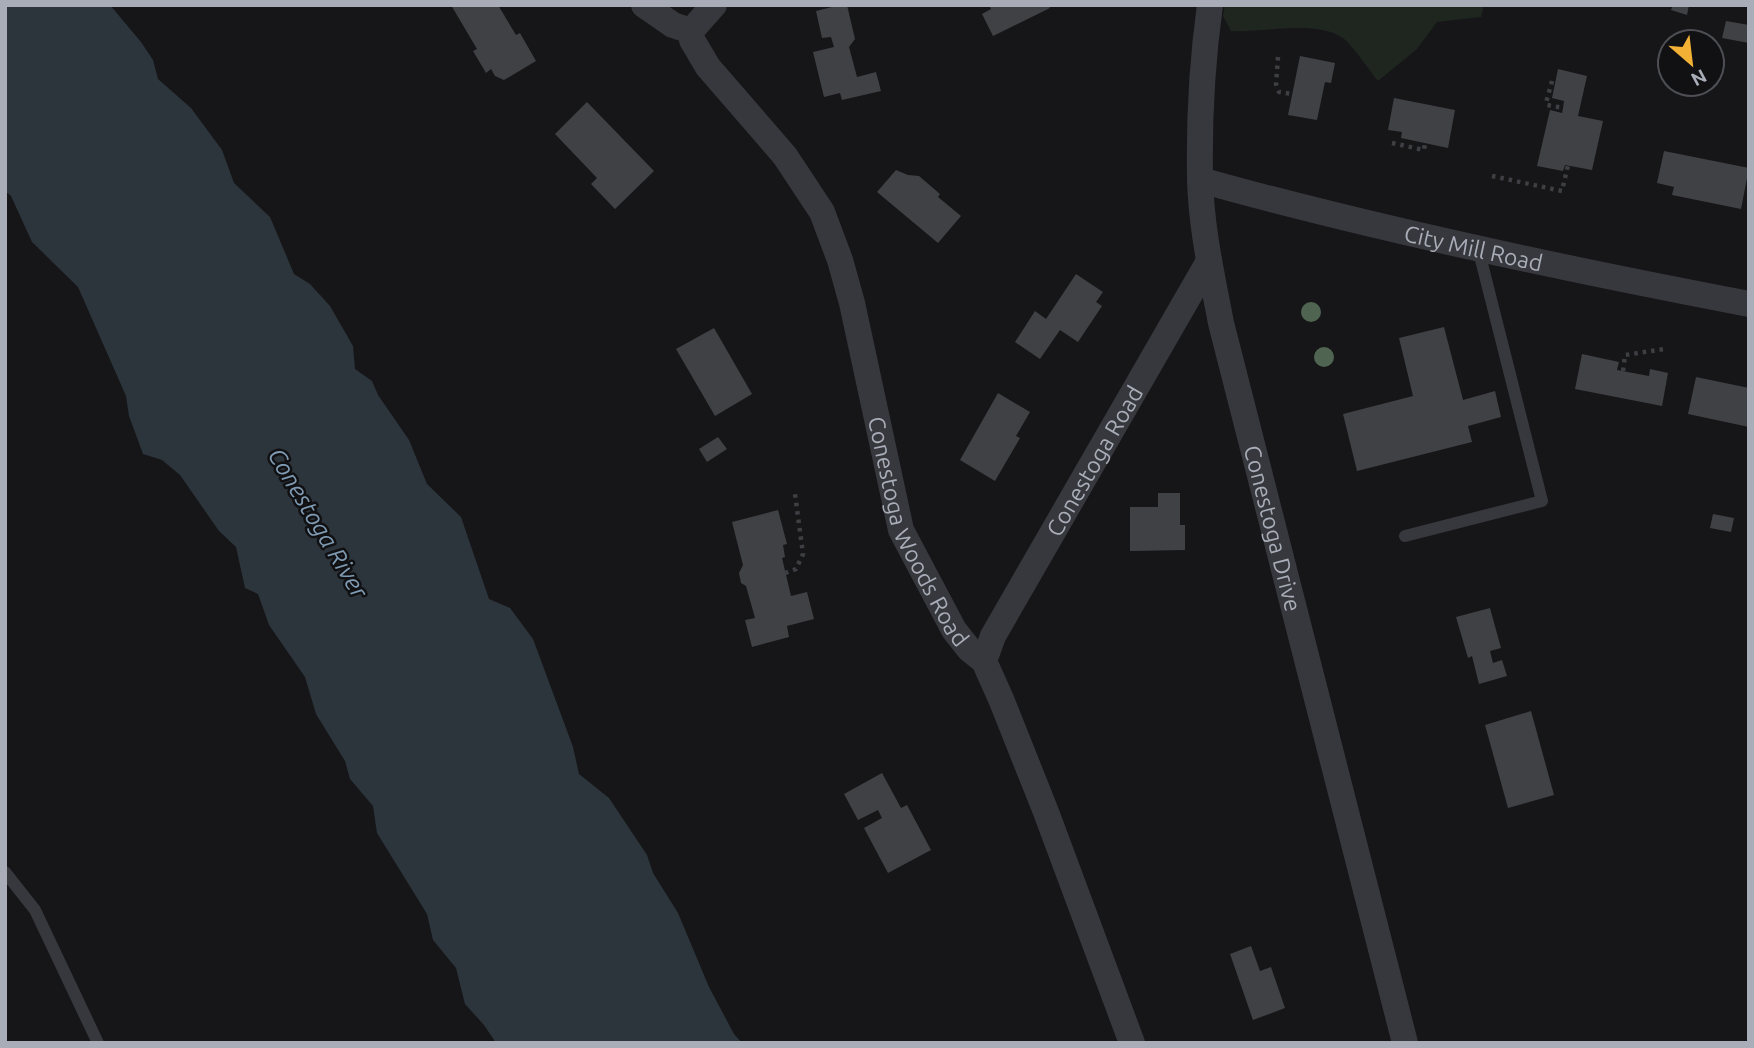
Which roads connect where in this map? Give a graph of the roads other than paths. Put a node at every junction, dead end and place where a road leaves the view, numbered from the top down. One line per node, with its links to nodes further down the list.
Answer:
1 (644, 5): 4 (street)
2 (714, 5): 4 (street)
3 (1210, 5): 5 (street, Conestoga Drive)
4 (691, 31): 10 (street, Conestoga Woods Road)
5 (1200, 180): 6 (street, City Mill Road); 7 (street, Conestoga Drive)
6 (1478, 247): 8 (street, City Mill Road); 9 (lane)
7 (1209, 261): 10 (street, Conestoga Road); 14 (street, Conestoga Drive)
8 (1749, 304)
9 (1405, 536)
10 (984, 661): 13 (street, Conestoga Woods Road)
11 (5, 872): 12 (lane)
12 (98, 1043)
13 (1132, 1043)
14 (1405, 1043)

